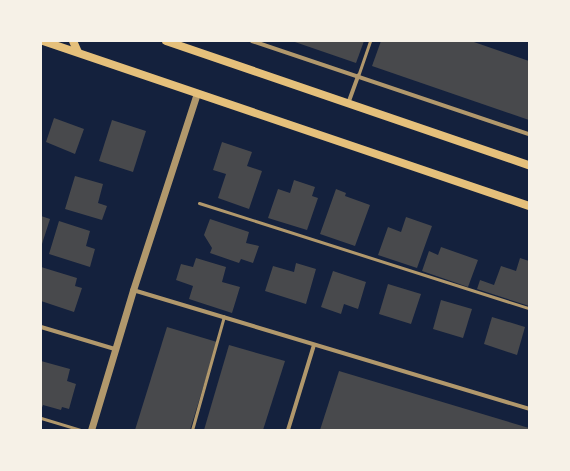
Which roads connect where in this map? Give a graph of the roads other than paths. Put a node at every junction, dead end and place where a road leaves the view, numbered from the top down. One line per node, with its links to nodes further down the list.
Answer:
1 (44, 41): 6 (main road)
2 (73, 41): 6 (main road)
3 (166, 41): 9 (main road)
4 (252, 41): 7 (street)
5 (370, 41): 7 (lane)
6 (78, 52): 8 (main road)
7 (358, 76): 9 (street); 10 (street)
8 (197, 93): 13 (main road); 14 (street)
9 (349, 101): 11 (main road)
10 (529, 134)
11 (529, 165)
12 (199, 203): 15 (lane)
13 (529, 206)
14 (133, 290): 16 (street); 19 (street)
15 (529, 308)
16 (224, 316): 18 (street); 24 (lane)
17 (41, 327): 19 (street)
18 (314, 345): 20 (street); 25 (street)
19 (115, 349): 23 (street)
20 (529, 410)
21 (41, 418): 22 (lane)
22 (81, 430)
23 (90, 430)
24 (192, 430)
25 (288, 430)

